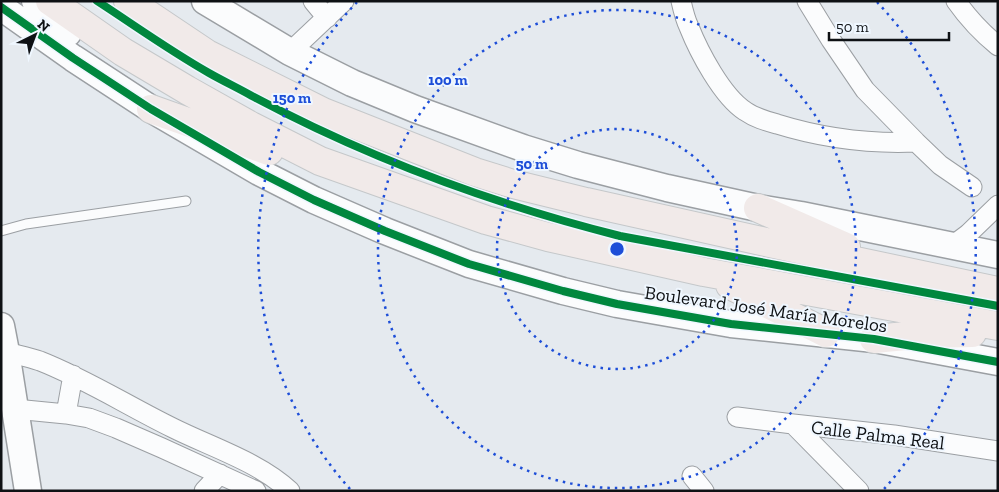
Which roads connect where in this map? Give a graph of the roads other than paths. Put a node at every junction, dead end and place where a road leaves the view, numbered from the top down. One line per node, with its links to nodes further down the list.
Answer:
1 (35, 1): 14 (street)
2 (50, 1): 18 (main road, Boulevard José María Morelos)
3 (128, 1): 25 (main road)
4 (205, 1): 13 (street)
5 (313, 1): 11 (street)
6 (344, 1): 11 (street)
7 (681, 1): 16 (street)
8 (807, 1): 16 (street)
9 (956, 1): 12 (street)
10 (1, 7): 14 (street, Boulevard José María Morelos)
11 (327, 18): 13 (street)
12 (998, 46)
13 (290, 52): 21 (street)
14 (106, 79): 15 (street, Boulevard José María Morelos)
15 (151, 109): 18 (main road); 31 (street, Boulevard José María Morelos)
16 (916, 142): 17 (street)
17 (972, 187)
18 (406, 190): 26 (main road, Boulevard José María Morelos)
19 (186, 201): 22 (lane)
20 (998, 205): 23 (street)
21 (758, 208): 23 (street); 25 (main road)
22 (1, 231)
23 (952, 246): 24 (street)
24 (998, 255)
25 (901, 270): 27 (main road)
26 (704, 272): 29 (main road, Boulevard José María Morelos); 31 (main road)
27 (998, 291)
28 (1, 326): 33 (street)
29 (998, 326)
30 (998, 332): 32 (main road)
31 (826, 334): 32 (street, Boulevard José María Morelos)
32 (874, 339): 34 (street, Boulevard José María Morelos)
33 (6, 352): 35 (street); 36 (street)
34 (998, 362)
35 (73, 376): 37 (street); 45 (street)
36 (15, 409): 37 (street); 42 (street)
37 (66, 414): 41 (street)
38 (737, 417): 39 (street)
39 (792, 424): 40 (street, Calle Palma Real); 46 (street, Calle Palma Real)
40 (998, 451)
41 (220, 474): 43 (street); 44 (street)
42 (28, 491)
43 (204, 491)
44 (256, 491)
45 (290, 491)
46 (859, 491)

